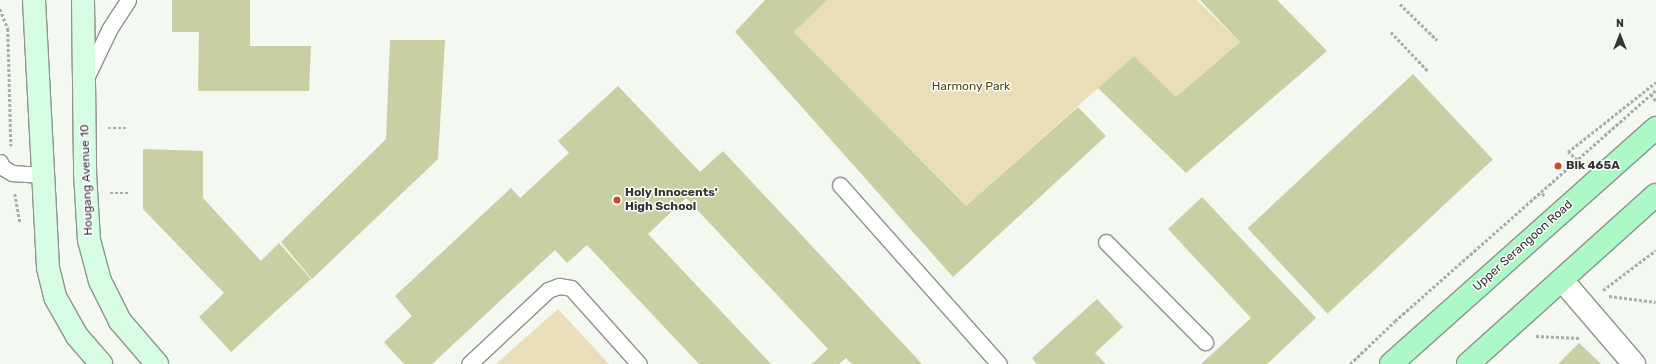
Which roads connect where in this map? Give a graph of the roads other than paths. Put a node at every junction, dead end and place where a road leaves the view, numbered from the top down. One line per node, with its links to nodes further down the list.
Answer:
1 (34, 0): 7 (main road)
2 (83, 0): 4 (main road, Hougang Avenue 10)
3 (128, 0): 4 (lane)
4 (85, 80): 14 (main road, Hougang Avenue 10)
5 (1656, 128): 18 (main road, Upper Serangoon Road)
6 (0, 162): 7 (lane)
7 (42, 175): 13 (main road)
8 (840, 185): 17 (lane)
9 (1656, 195): 11 (main road)
10 (1106, 242): 12 (lane)
11 (1562, 280): 19 (main road); 20 (street)
12 (1205, 342)
13 (101, 364)
14 (157, 364)
15 (469, 364): 16 (lane)
16 (640, 364)
17 (999, 364)
18 (1391, 364)
19 (1468, 364)
20 (1634, 364)

